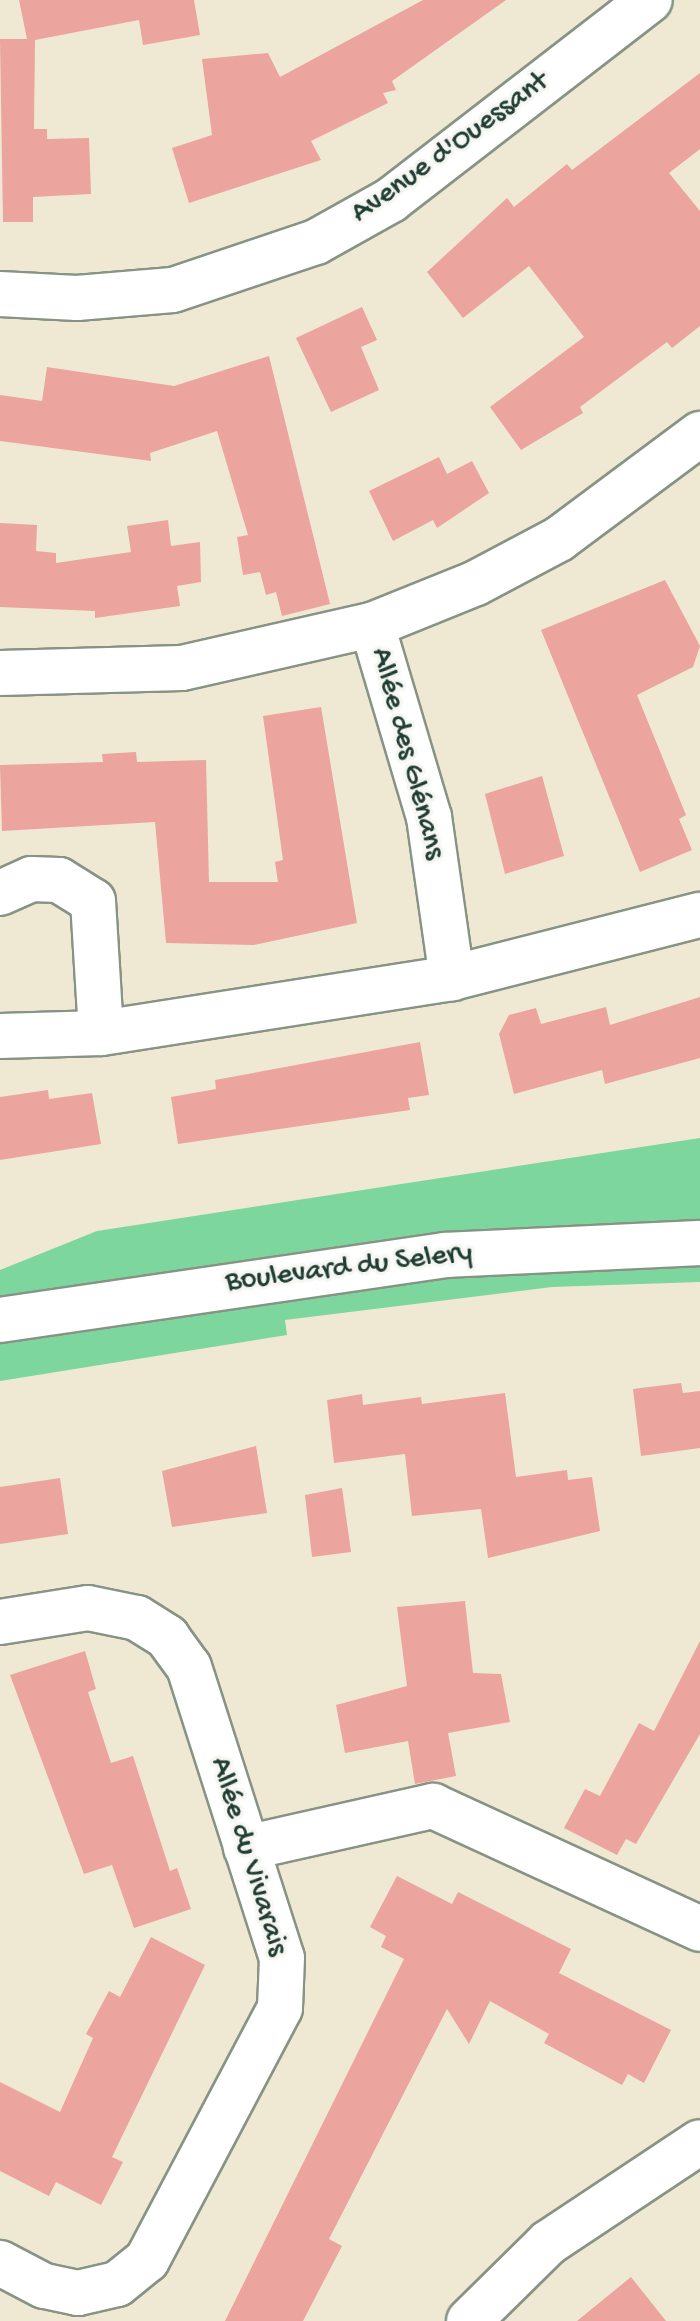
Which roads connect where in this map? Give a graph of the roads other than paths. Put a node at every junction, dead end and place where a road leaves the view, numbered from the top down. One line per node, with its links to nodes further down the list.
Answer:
1 (650, 0): 2 (street, Avenue d'Ouessant)
2 (0, 294)
3 (700, 434): 4 (street, Allée des Glénans)
4 (372, 625): 5 (street, Allée des Glénans); 8 (street, Allée des Glénans)
5 (0, 673)
6 (0, 893): 9 (street)
7 (700, 915): 8 (street)
8 (452, 978): 9 (street)
9 (101, 1033): 10 (street)
10 (0, 1036)
11 (700, 1243): 12 (street, Boulevard du Selery)
12 (0, 1320)
13 (0, 1622): 14 (street, Allée du Vivarais)
14 (246, 1848): 15 (street); 17 (street, Allée du Vivarais)
15 (696, 1915)
16 (700, 2142): 18 (street)
17 (0, 2263)
18 (469, 2321)

